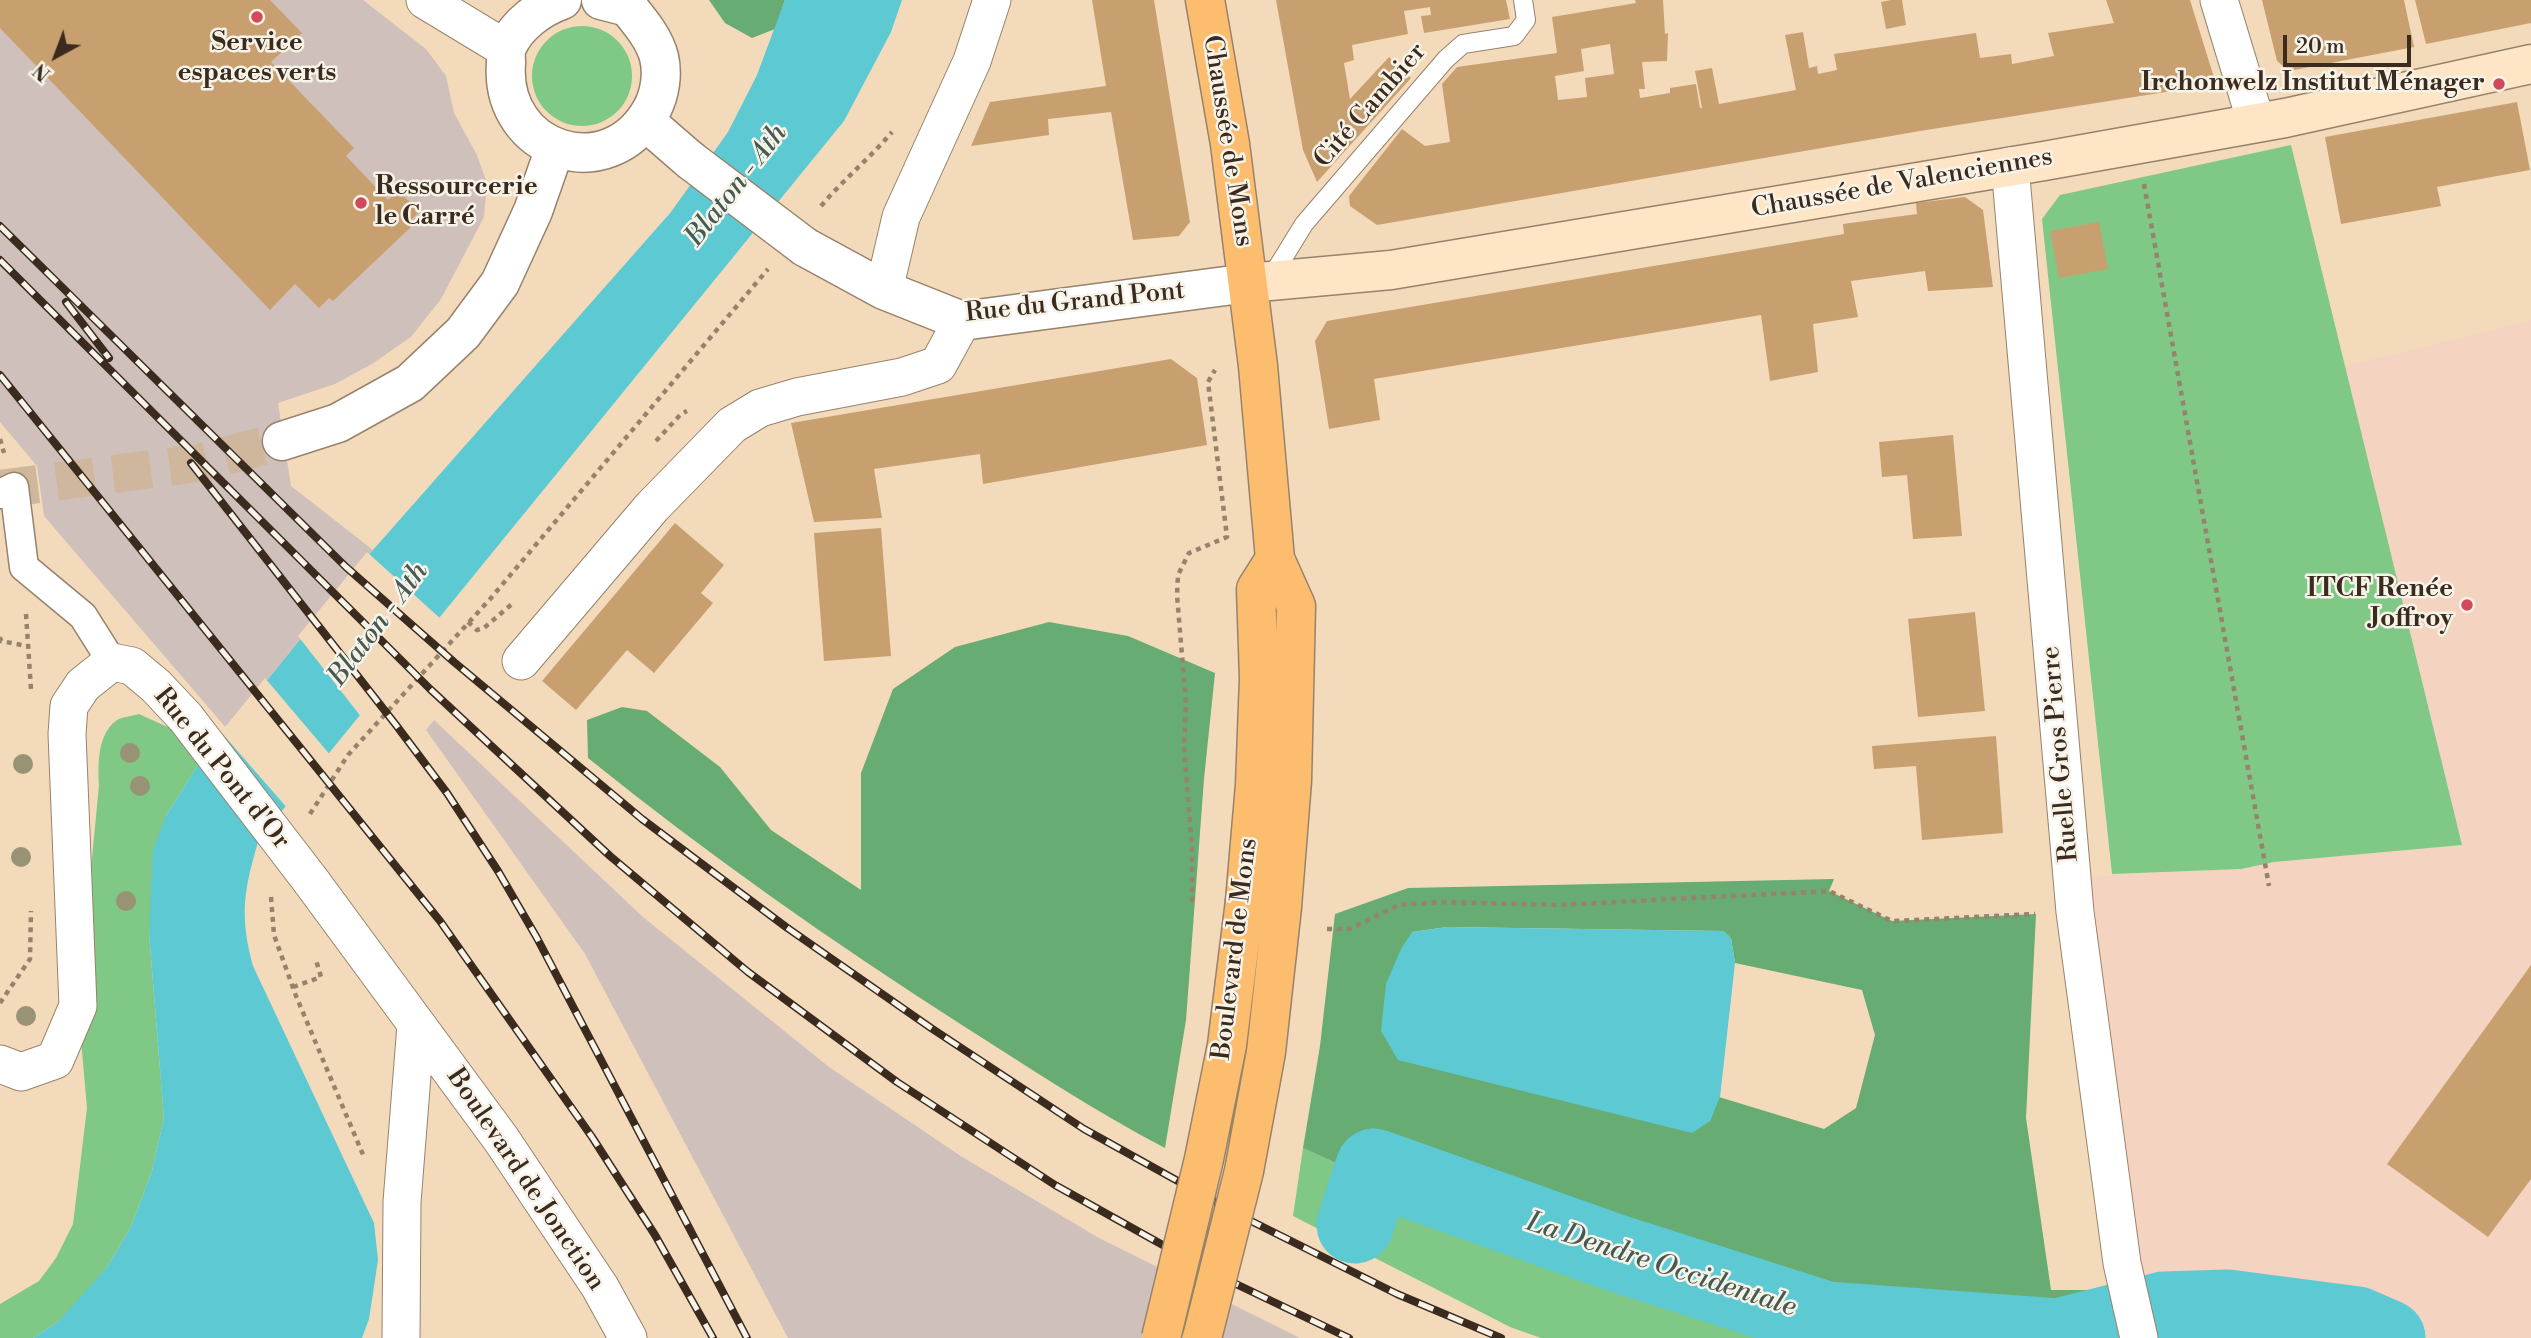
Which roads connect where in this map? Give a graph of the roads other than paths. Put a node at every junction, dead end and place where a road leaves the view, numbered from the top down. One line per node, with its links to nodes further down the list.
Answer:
1 (425, 0): 8 (street)
2 (562, 0): 8 (street)
3 (992, 0): 15 (street)
4 (1205, 0): 14 (main road, Chaussée de Mons)
5 (1523, 0): 14 (lane, Cité Cambier)
6 (2219, 0): 11 (street)
7 (621, 2): 10 (street)
8 (506, 49): 12 (street)
9 (2531, 64): 11 (main road, Chaussée de Valenciennes)
10 (645, 121): 12 (street); 15 (street, Rue du Grand Pont, bridge)
11 (2256, 122): 13 (main road, Chaussée de Valenciennes)
12 (555, 148): 17 (street)
13 (2010, 166): 14 (main road, Chaussée de Valenciennes); 28 (street, Ruelle Gros Pierre)
14 (1258, 282): 16 (street, Rue du Grand Pont); 19 (main road, Boulevard de Mons)
15 (884, 289): 16 (street, Rue du Grand Pont)
16 (962, 321): 20 (street)
17 (282, 441)
18 (0, 494): 21 (street)
19 (1275, 559): 26 (main road, Boulevard de Mons, bridge); 27 (main road, Boulevard de Mons, bridge)
20 (521, 661)
21 (112, 662): 22 (street, Rue du Pont d'Or, bridge); 23 (street)
22 (416, 1025): 24 (street); 25 (street, Boulevard de Jonction)
23 (0, 1064)
24 (401, 1338)
25 (628, 1338)
26 (1161, 1338)
27 (1202, 1338)
28 (2139, 1338)

